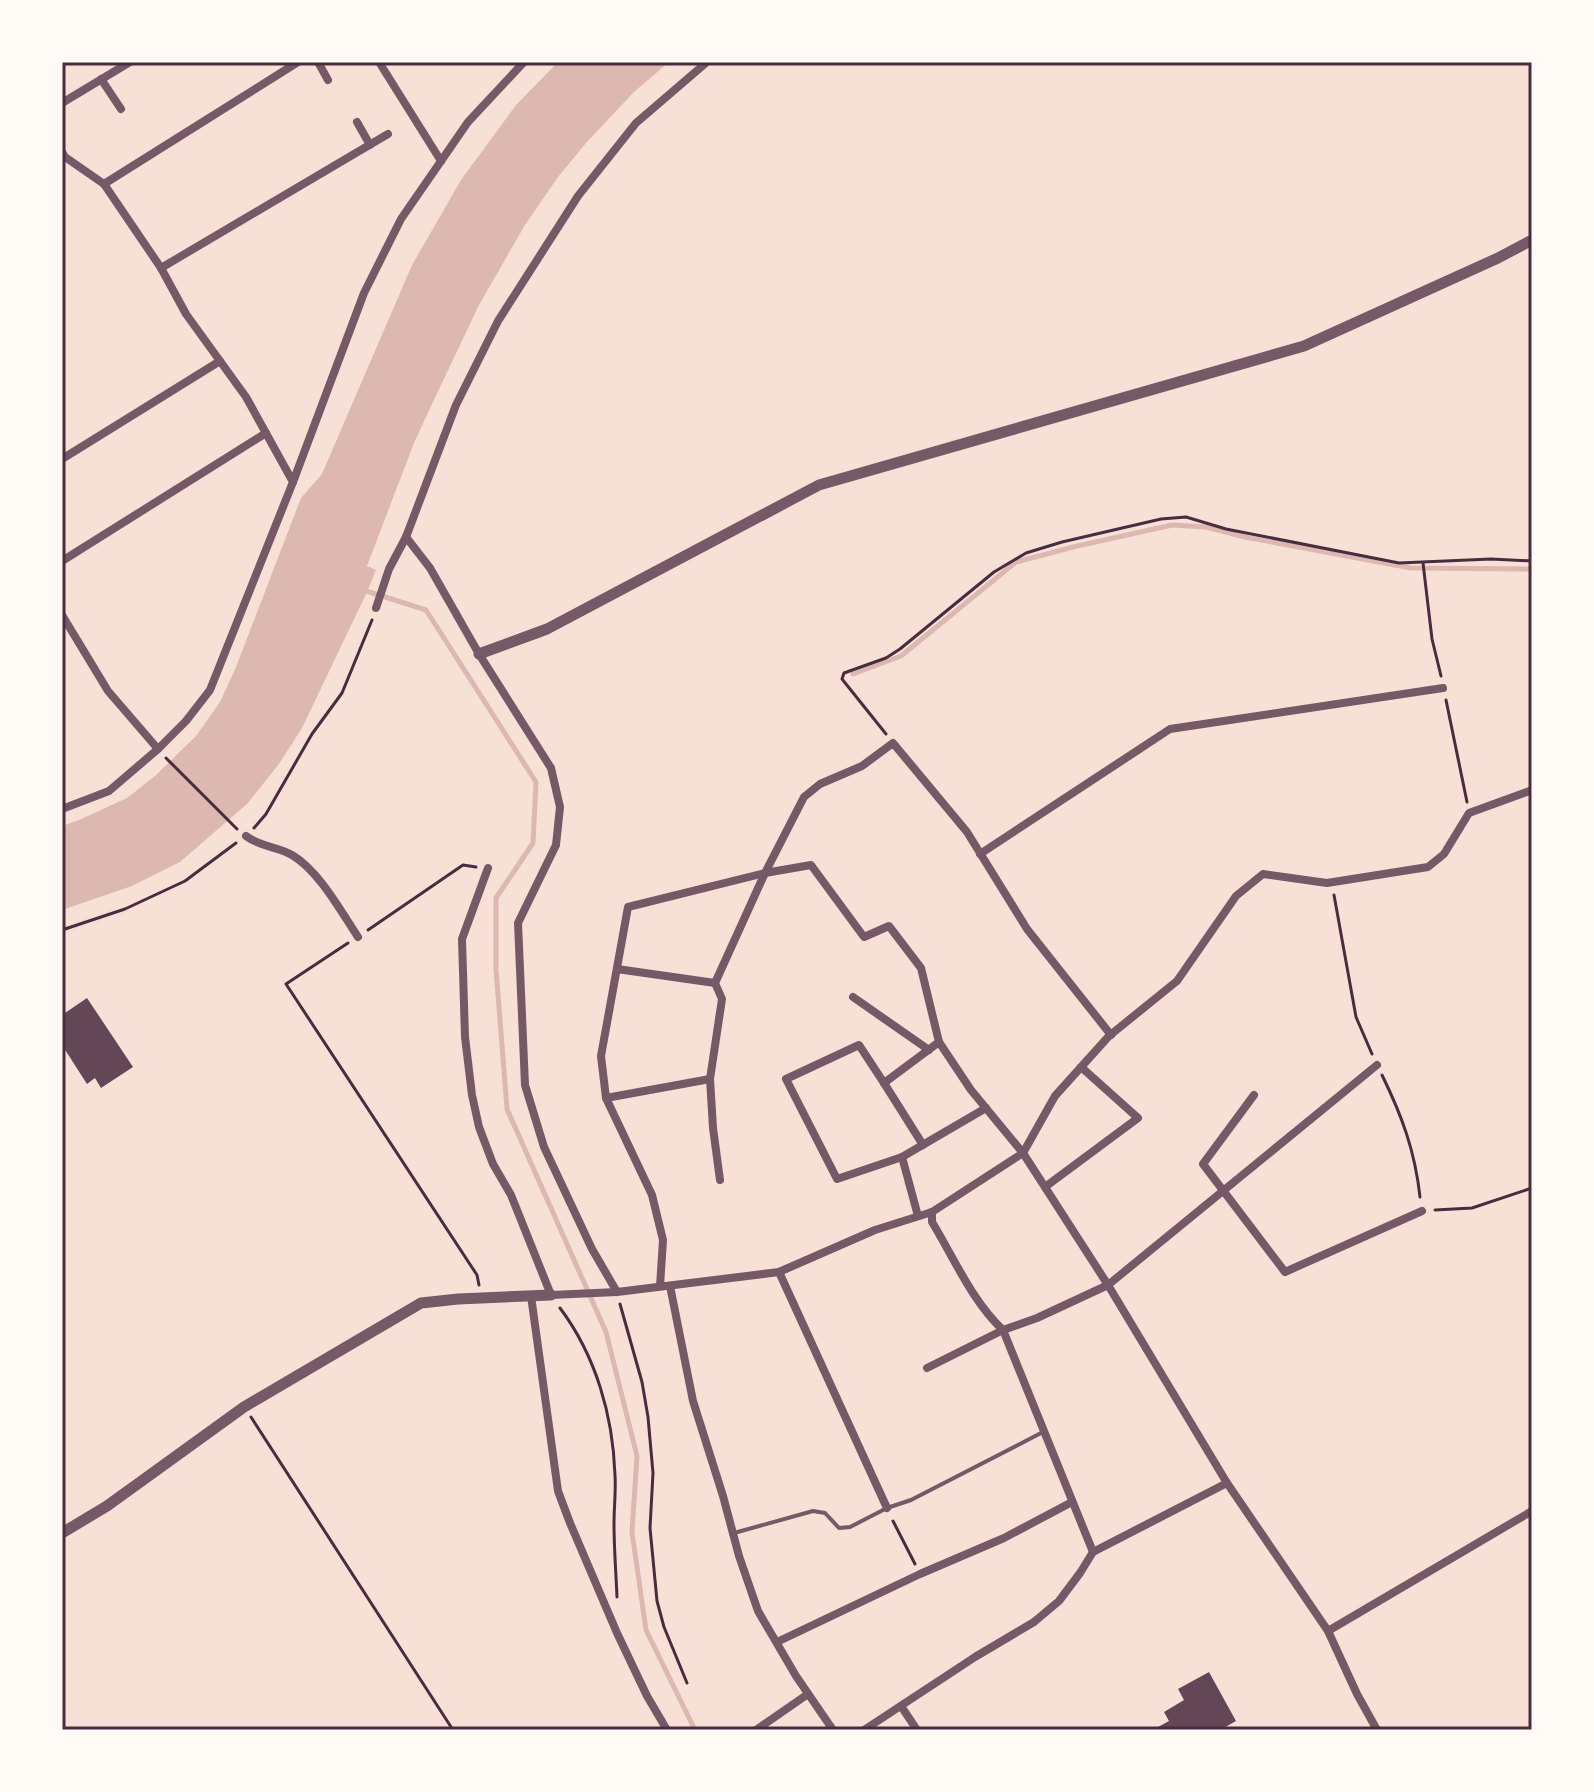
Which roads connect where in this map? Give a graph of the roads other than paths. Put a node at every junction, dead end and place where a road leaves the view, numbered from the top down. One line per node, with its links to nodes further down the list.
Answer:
1 (130, 62): 7 (street)
2 (298, 62): 16 (street)
3 (318, 62): 8 (street)
4 (379, 62): 15 (street)
5 (524, 62): 15 (street)
6 (707, 62): 23 (street)
7 (101, 79): 9 (street); 10 (street)
8 (328, 80)
9 (62, 103)
10 (121, 109)
11 (357, 122): 13 (street)
12 (388, 134): 13 (street)
13 (370, 145): 18 (street)
14 (63, 154): 16 (street)
15 (441, 161): 22 (street)
16 (104, 184): 18 (street)
17 (1532, 240): 27 (street)
18 (161, 268): 19 (street)
19 (220, 361): 20 (street); 21 (street)
20 (266, 433): 22 (street); 24 (street)
21 (62, 459)
22 (293, 482): 29 (street)
23 (406, 537): 25 (street); 27 (street)
24 (62, 561)
25 (376, 608)
26 (62, 615): 29 (street)
27 (479, 654): 62 (street)
28 (1443, 688): 33 (street)
29 (158, 749): 31 (street)
30 (1532, 790): 40 (street)
31 (62, 809)
32 (243, 834): 36 (street)
33 (980, 854): 35 (street); 40 (street)
34 (488, 868): 63 (street)
35 (765, 873): 37 (street); 38 (street); 41 (street)
36 (358, 937)
37 (617, 969): 38 (street); 48 (street)
38 (715, 983): 45 (street)
39 (853, 997): 42 (street)
40 (1111, 1035): 44 (street)
41 (939, 1042): 42 (street); 49 (street)
42 (929, 1050): 46 (street)
43 (1377, 1065): 55 (street)
44 (1081, 1067): 51 (street); 54 (street)
45 (710, 1079): 48 (street); 53 (street)
46 (884, 1083): 50 (street); 52 (street)
47 (1254, 1095): 55 (street)
48 (606, 1098): 61 (street)
49 (986, 1108): 50 (street); 51 (street)
50 (923, 1145): 52 (street)
51 (1023, 1153): 54 (street); 57 (street)
52 (902, 1157): 58 (street)
53 (720, 1180)
54 (1045, 1187): 60 (street)
55 (1223, 1192): 56 (street); 60 (street)
56 (1422, 1211)
57 (932, 1212): 58 (street); 65 (street)
58 (918, 1216): 59 (street)
59 (779, 1272): 61 (street); 70 (street)
60 (1108, 1285): 65 (street); 68 (street)
61 (665, 1286): 62 (street); 73 (street)
62 (617, 1292): 63 (street)
63 (551, 1295): 64 (street)
64 (531, 1296): 72 (street); 79 (street)
65 (1003, 1330): 66 (street); 67 (street)
66 (927, 1368)
67 (1043, 1432): 69 (street); 70 (lane)
68 (1227, 1483): 74 (street); 75 (street)
69 (1072, 1502): 74 (street); 76 (street)
70 (887, 1508): 73 (lane)
71 (1532, 1511): 75 (street)
72 (62, 1533)
73 (733, 1534): 76 (street)
74 (1093, 1552): 78 (street)
75 (1328, 1631): 84 (street)
76 (777, 1642): 77 (street)
77 (808, 1694): 80 (street); 81 (street)
78 (901, 1706): 82 (street); 83 (street)
79 (667, 1730)
80 (756, 1730)
81 (833, 1730)
82 (864, 1730)
83 (917, 1730)
84 (1377, 1730)

